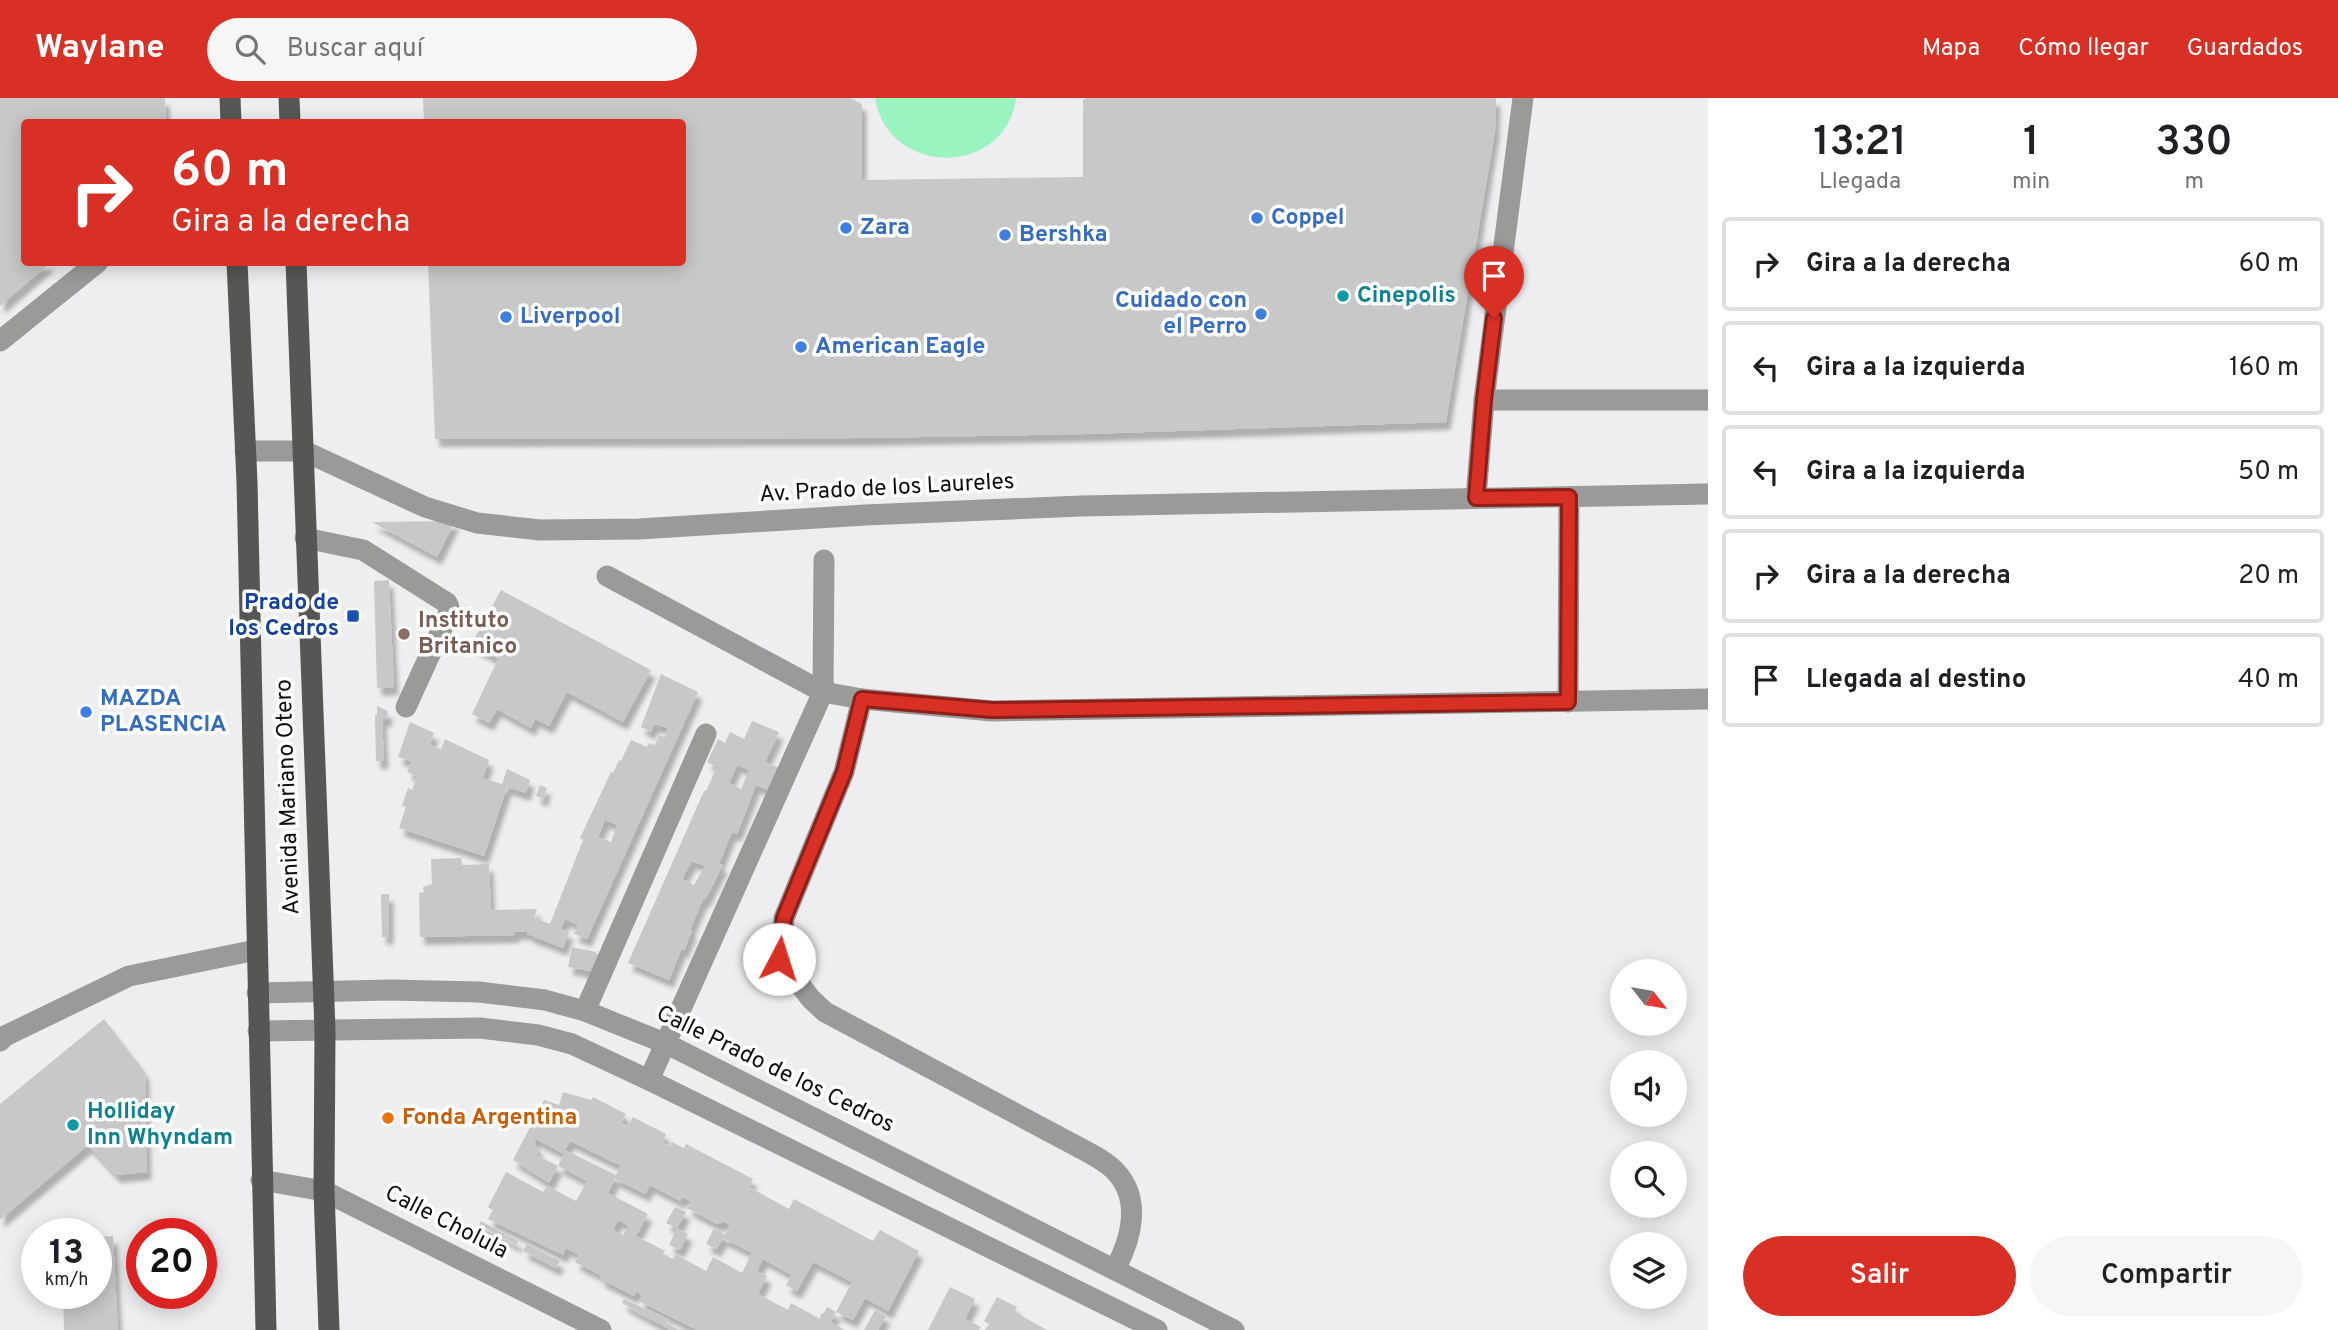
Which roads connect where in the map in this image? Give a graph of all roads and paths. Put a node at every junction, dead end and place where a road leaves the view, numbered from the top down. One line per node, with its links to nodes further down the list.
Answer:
1 (230, 98): 4 (main road)
2 (289, 98): 5 (main road)
3 (1523, 98): 10 (street)
4 (231, 119)
5 (290, 119)
6 (93, 266): 9 (street)
7 (237, 266): 12 (main road, Avenida Mariano Otero)
8 (296, 266): 13 (main road, Avenida Mariano Otero)
9 (0, 341)
10 (1484, 400): 11 (street); 16 (street)
11 (1708, 400)
12 (245, 451): 13 (street); 26 (main road, Avenida Mariano Otero)
13 (304, 451): 16 (street, Av. Prado de los Laureles); 17 (main road, Avenida Mariano Otero)
14 (1708, 494): 15 (street, Av. Prado de los Laureles)
15 (1569, 497): 16 (street, Av. Prado de los Laureles); 23 (street)
16 (1482, 498)
17 (305, 538): 24 (street); 27 (main road, Avenida Mariano Otero)
18 (824, 560): 20 (street)
19 (607, 576): 20 (street)
20 (823, 692): 21 (street); 33 (street)
21 (862, 699): 23 (street); 37 (street)
22 (1708, 699): 23 (street)
23 (1568, 702)
24 (406, 706)
25 (706, 734): 29 (street)
26 (256, 950): 28 (main road, Avenida Mariano Otero); 32 (street)
27 (323, 992): 28 (street, Calle Prado de los Cedros); 29 (street, Calle Prado de los Cedros); 30 (main road, Avenida Mariano Otero)
28 (257, 993): 31 (main road, Avenida Mariano Otero)
29 (585, 1011): 33 (street, Calle Prado de los Cedros)
30 (325, 1030): 31 (street); 34 (street); 36 (main road, Avenida Mariano Otero)
31 (258, 1031): 35 (main road, Avenida Mariano Otero)
32 (0, 1041)
33 (667, 1044): 34 (street); 37 (street, Calle Prado de los Cedros)
34 (649, 1080): 39 (street)
35 (261, 1180): 36 (street, Calle Cholula); 40 (main road, Avenida Mariano Otero)
36 (324, 1191): 41 (main road, Avenida Mariano Otero); 42 (street, Calle Cholula)
37 (1115, 1269): 38 (street, Calle Prado de los Cedros)
38 (1144, 1284): 39 (street); 44 (street, Calle Prado de los Cedros)
39 (1123, 1322): 43 (street)
40 (266, 1330)
41 (329, 1330)
42 (601, 1330)
43 (1157, 1330)
44 (1234, 1330)

